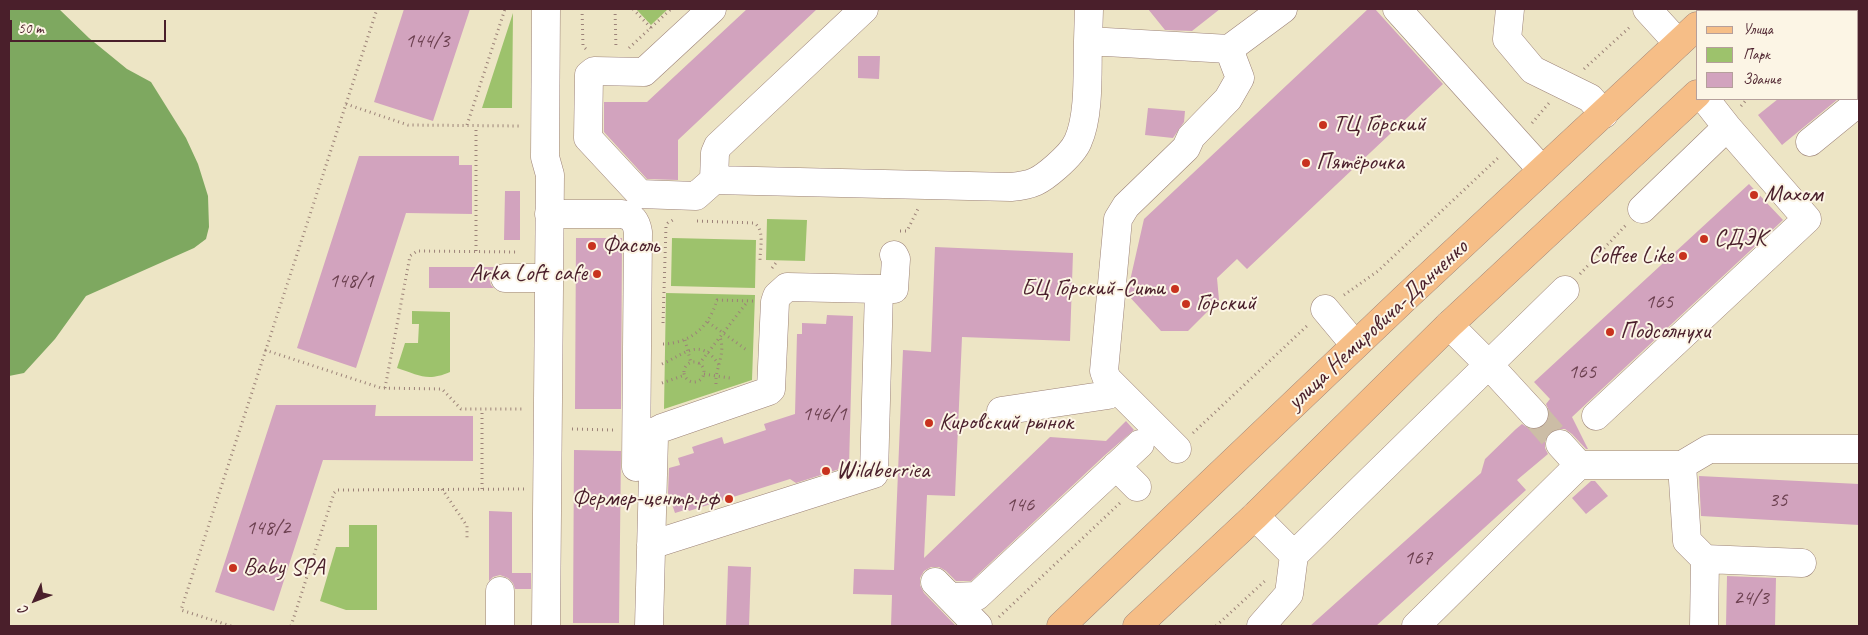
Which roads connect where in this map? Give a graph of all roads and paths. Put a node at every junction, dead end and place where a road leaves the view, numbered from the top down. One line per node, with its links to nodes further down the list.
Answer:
1 (377, 9): 26 (path)
2 (505, 9): 28 (path)
3 (546, 9): 30 (lane)
4 (582, 9): 19 (path)
5 (615, 9): 22 (path)
6 (633, 9): 15 (path)
7 (671, 9): 15 (path)
8 (712, 9): 18 (lane)
9 (864, 9): 34 (lane)
10 (1089, 9): 17 (lane)
11 (1283, 9): 21 (lane)
12 (1397, 9): 33 (lane)
13 (1510, 9): 27 (lane)
14 (1647, 9): 16 (lane)
15 (650, 28): 18 (path); 22 (path)
16 (1687, 34): 27 (main road, улица Немировича-Данченко)
17 (1088, 41): 21 (lane); 35 (lane)
18 (670, 48): 34 (lane)
19 (586, 50)
20 (606, 50): 22 (path)
21 (1229, 50): 73 (lane)
22 (616, 51)
23 (1696, 95): 54 (main road, улица Немировича-Данченко)
24 (1706, 100): 31 (lane)
25 (1859, 102): 32 (lane)
26 (346, 104): 28 (path); 59 (path)
27 (1604, 114): 33 (main road, улица Немировича-Данченко)
28 (468, 126): 29 (path)
29 (476, 126): 30 (path); 41 (path)
30 (545, 126): 37 (lane)
31 (1727, 127): 36 (lane); 77 (lane)
32 (1810, 142)
33 (1542, 170): 58 (main road, улица Немировича-Данченко)
34 (714, 180): 35 (lane)
35 (919, 185): 40 (path)
36 (1642, 209): 48 (path)
37 (549, 214): 44 (lane); 79 (lane)
38 (681, 221): 53 (path)
39 (690, 221): 42 (path)
40 (895, 243): 47 (lane)
41 (476, 251): 44 (path); 71 (path)
42 (760, 260)
43 (778, 260): 45 (path)
44 (549, 265): 46 (lane); 78 (lane)
45 (768, 274)
46 (505, 278)
47 (879, 289): 49 (lane); 93 (lane)
48 (1565, 290): 65 (lane)
49 (764, 298): 50 (path); 50 (path); 67 (lane)
50 (747, 301): 52 (path); 55 (path)
51 (1325, 309): 58 (lane)
52 (708, 322): 55 (path); 57 (path)
53 (663, 324)
54 (1449, 325): 65 (lane); 91 (main road, улица Немировича-Данченко)
55 (723, 333): 56 (path); 67 (path)
56 (720, 337): 61 (path); 66 (path)
57 (684, 340): 60 (path); 63 (path)
58 (1355, 345): 105 (main road, улица Немировича-Данченко)
59 (265, 350): 71 (path); 98 (path)
60 (687, 350): 61 (path); 62 (path); 63 (path)
61 (709, 352): 64 (path); 66 (path)
62 (690, 363): 64 (path); 68 (path)
63 (662, 364): 69 (path)
64 (699, 364): 68 (path)
65 (1488, 364): 76 (lane); 94 (lane)
66 (719, 365): 70 (path)
67 (773, 370): 93 (lane)
68 (685, 375): 69 (path)
69 (662, 383): 72 (path)
70 (717, 387)
71 (385, 388): 74 (path)
72 (662, 390)
73 (1112, 391): 75 (lane); 83 (lane)
74 (482, 409): 78 (path); 89 (path)
75 (1001, 411)
76 (1534, 414)
77 (1596, 416)
78 (548, 419): 79 (path); 90 (lane)
79 (636, 430): 102 (lane)
80 (1140, 444): 86 (lane)
81 (1560, 444): 84 (lane)
82 (1859, 448): 85 (lane)
83 (1173, 453)
84 (1579, 465): 85 (lane); 109 (lane)
85 (1682, 465): 95 (lane)
86 (1116, 466): 87 (lane); 104 (lane)
87 (1137, 487)
88 (442, 489): 89 (path); 92 (path); 99 (path)
89 (482, 489): 90 (path)
90 (547, 489): 101 (lane)
91 (1256, 516): 94 (lane); 106 (main road, улица Немировича-Данченко)
92 (467, 539)
93 (651, 545): 103 (lane)
94 (1294, 555): 107 (path); 108 (lane)
95 (1704, 558): 96 (lane); 110 (lane)
96 (1802, 563)
97 (500, 591): 100 (lane)
98 (231, 626)
99 (291, 626)
100 (500, 626)
101 (546, 626)
102 (635, 626)
103 (649, 626)
104 (978, 626)
105 (1061, 626)
106 (1137, 626)
107 (1216, 626)
108 (1262, 626)
109 (1416, 626)
110 (1704, 626)

